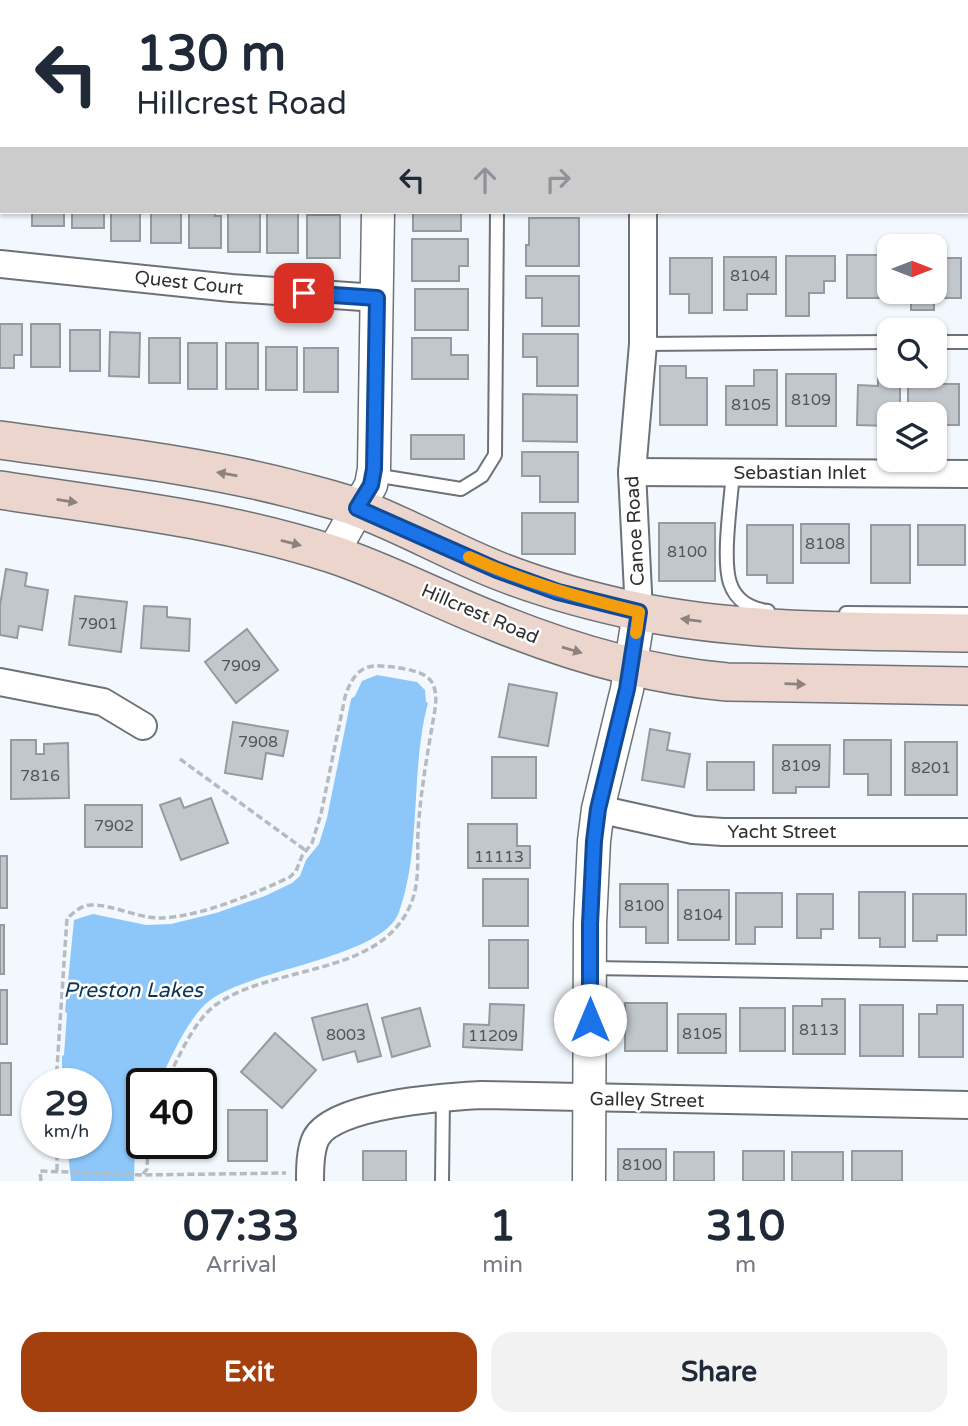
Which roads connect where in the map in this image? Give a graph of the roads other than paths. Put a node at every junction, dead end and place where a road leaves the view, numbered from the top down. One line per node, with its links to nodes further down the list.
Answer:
1 (378, 214): 5 (street)
2 (497, 214): 14 (lane)
3 (643, 214): 9 (street, Canoe Road)
4 (0, 264): 5 (street, Quest Court)
5 (377, 298): 14 (street)
6 (877, 342): 9 (lane)
7 (947, 342): 8 (lane)
8 (968, 342)
9 (643, 344): 11 (street, Canoe Road)
10 (0, 440): 16 (main road, one-way to 10)
11 (632, 472): 12 (street, Sebastian Inlet); 18 (street, Canoe Road)
12 (733, 472): 13 (street, Sebastian Inlet); 19 (lane)
13 (968, 474)
14 (373, 475): 16 (street)
15 (0, 490): 17 (main road, Hillcrest Road, one-way to 17)
16 (357, 508): 17 (street); 18 (main road)
17 (332, 554): 23 (main road, Hillcrest Road, one-way to 23)
18 (639, 612): 22 (main road, one-way to 18); 23 (street, Canoe Road)
19 (780, 612)
20 (827, 614): 21 (lane)
21 (968, 614)
22 (968, 633)
23 (629, 667): 25 (main road, Hillcrest Road, one-way to 25); 27 (street, Canoe Road)
24 (0, 682): 26 (street)
25 (968, 686)
26 (143, 726)
27 (598, 809): 28 (street, Yacht Street); 29 (street, Canoe Road)
28 (968, 832)
29 (590, 968): 30 (lane); 32 (street, Canoe Road)
30 (968, 974)
31 (443, 1097): 32 (street, Galley Street); 34 (street, Galley Street); 35 (lane)
32 (589, 1099): 33 (street, Galley Street); 36 (street, Canoe Road)
33 (968, 1105)
34 (310, 1177)
35 (442, 1181)
36 (589, 1181)

